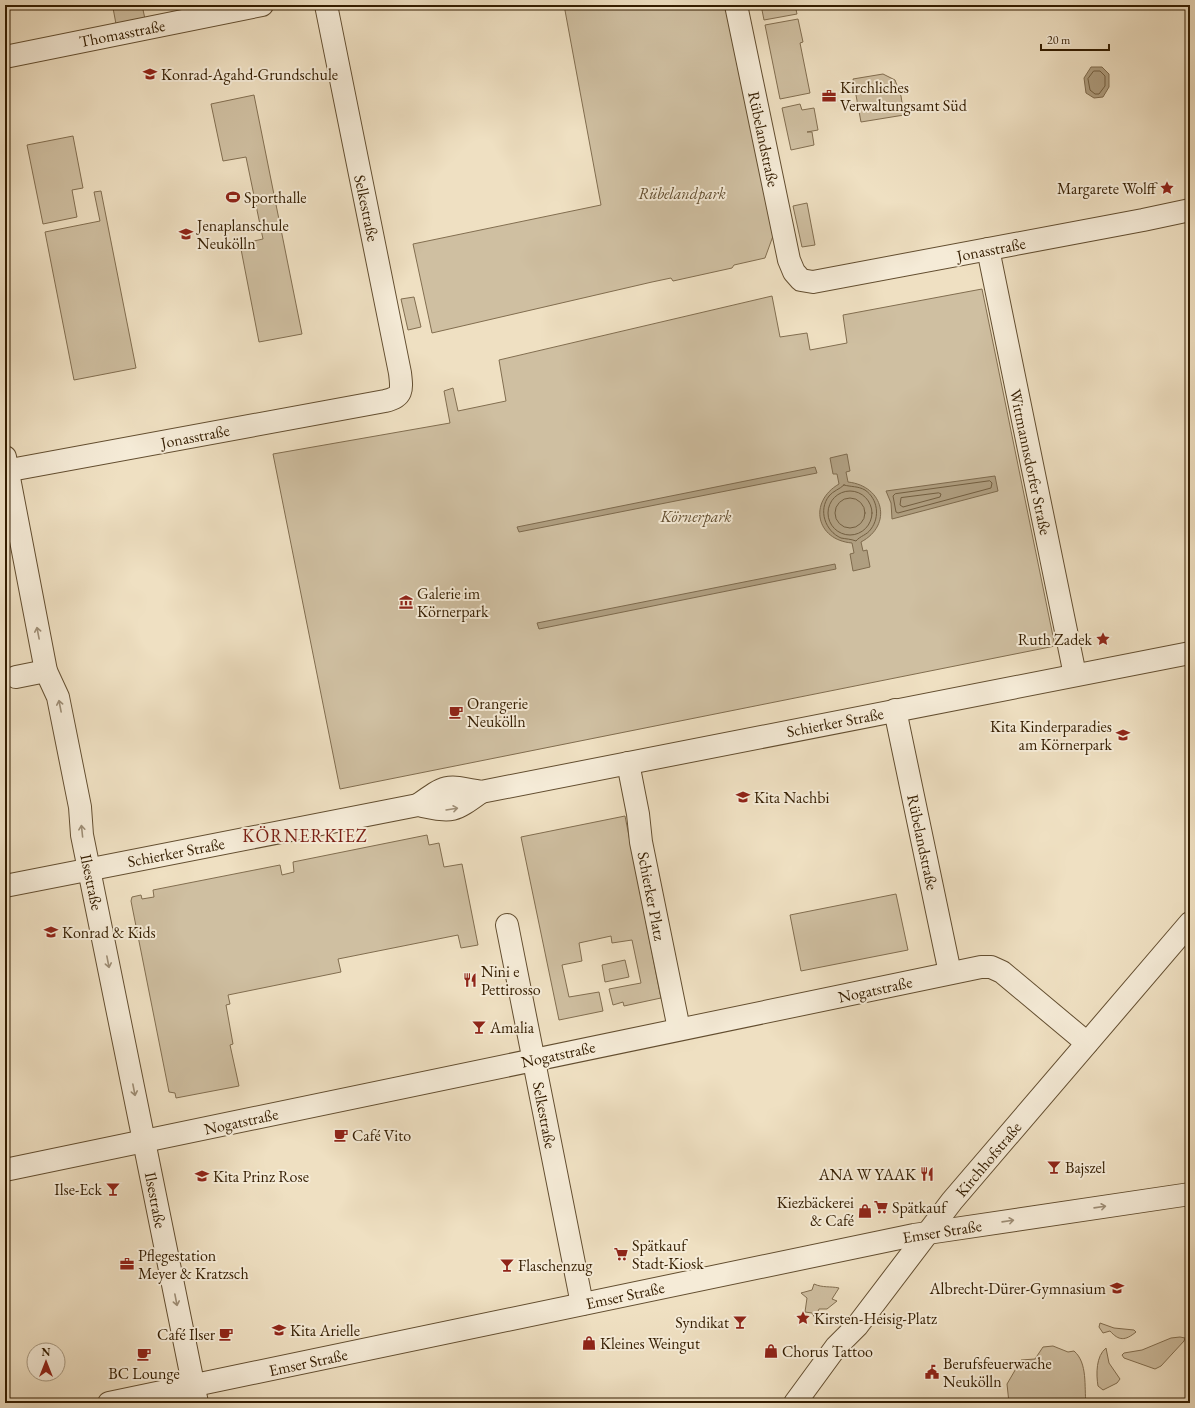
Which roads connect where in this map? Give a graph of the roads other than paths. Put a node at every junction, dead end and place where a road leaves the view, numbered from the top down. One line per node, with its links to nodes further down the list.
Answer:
1 (262, 5): 4 (street, Thomasstraße)
2 (326, 5): 8 (street, Selkestraße)
3 (736, 5): 7 (street, Rübelandstraße)
4 (5, 57)
5 (1190, 210): 6 (street, Jonasstraße)
6 (988, 249): 7 (street, Jonasstraße); 12 (street, Wittmannsdorfer Straße)
7 (794, 272)
8 (384, 401): 9 (street, Jonasstraße)
9 (6, 466): 11 (street, Ilsestraße, one-way to 9)
10 (1190, 653): 12 (street, Schierker Straße)
11 (46, 671): 13 (street); 16 (street, Ilsestraße, one-way to 11)
12 (1075, 676): 14 (street, Schierker Straße)
13 (16, 677)
14 (895, 710): 15 (street, Schierker Straße); 20 (street, Rübelandstraße)
15 (628, 763): 16 (street, Schierker Straße); 21 (street, Schierker Platz)
16 (89, 869): 17 (street, Schierker Straße); 24 (street, Ilsestraße, one-way to 24)
17 (5, 886)
18 (1190, 923): 22 (street, Kirchhofstraße)
19 (507, 926): 23 (street, Selkestraße)
20 (950, 973): 21 (street, Nogatstraße); 22 (street, Nogatstraße)
21 (679, 1029): 23 (street, Nogatstraße)
22 (1087, 1043): 27 (street, Kirchhofstraße)
23 (534, 1059): 24 (street, Nogatstraße); 28 (street, Selkestraße)
24 (144, 1141): 25 (street, Nogatstraße); 29 (street, Ilsestraße, one-way to 29)
25 (5, 1170)
26 (1190, 1194): 27 (street, Emser Straße, one-way to 26)
27 (928, 1233): 28 (street, Emser Straße); 31 (street, Kirchhofstraße)
28 (582, 1304): 29 (street, Emser Straße)
29 (195, 1394): 30 (street, Emser Straße)
30 (109, 1403)
31 (795, 1403)

